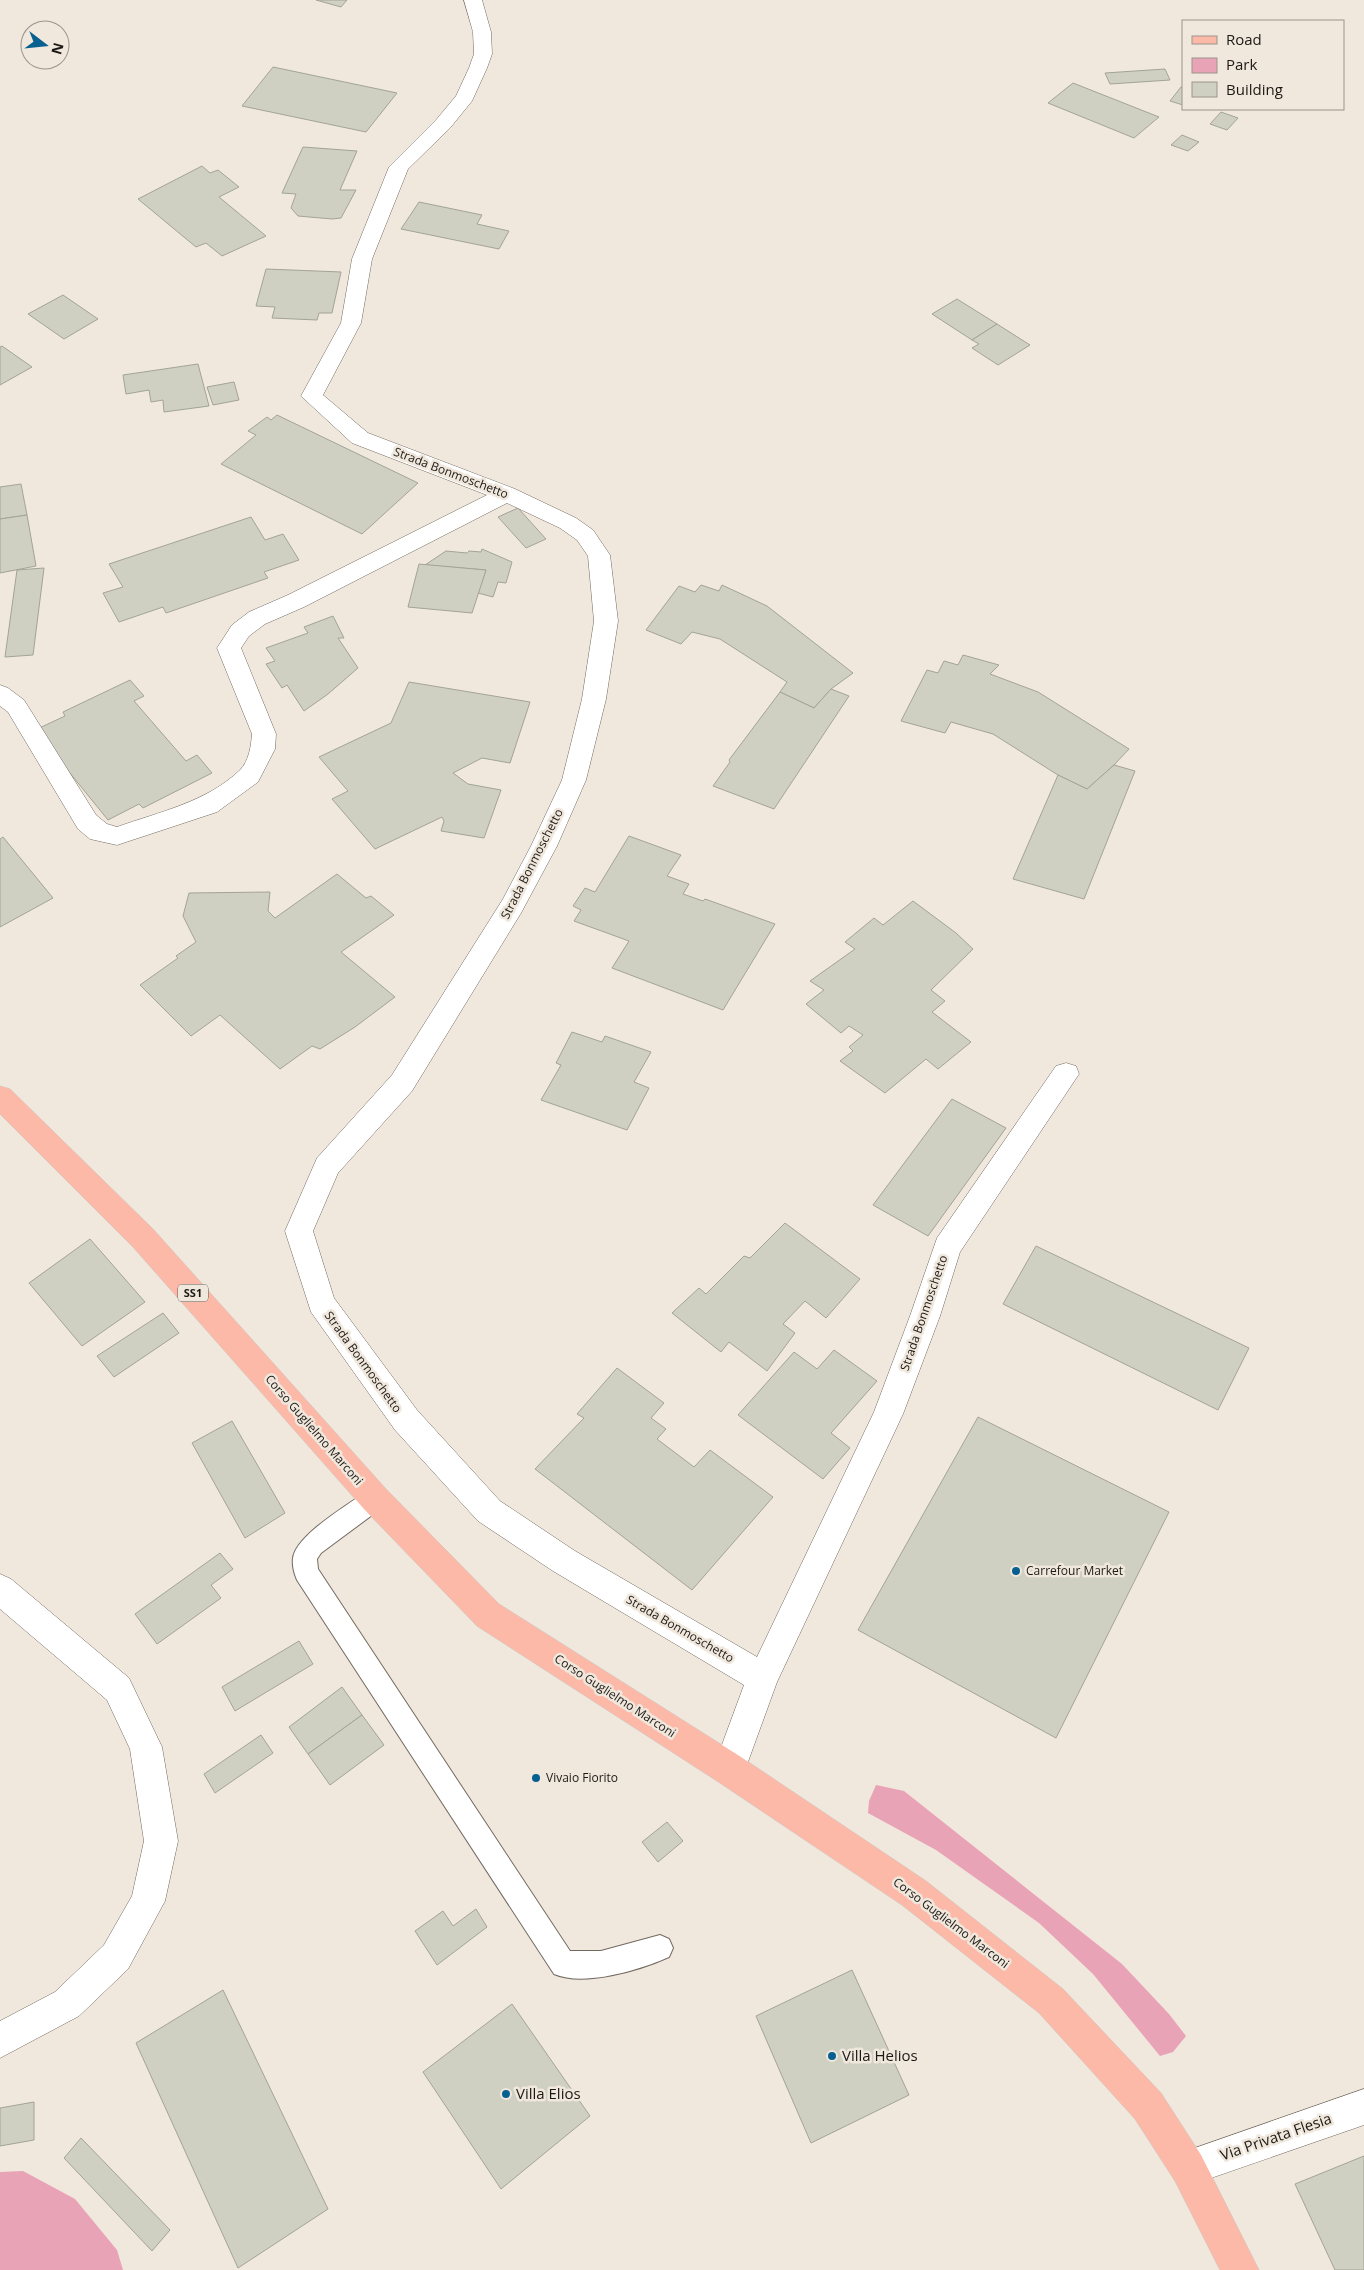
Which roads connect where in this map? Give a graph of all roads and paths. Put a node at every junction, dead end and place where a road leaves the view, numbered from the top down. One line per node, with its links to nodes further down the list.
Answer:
1 (473, 0): 2 (street, Strada Bonmoschetto)
2 (507, 494): 3 (street); 8 (street, Strada Bonmoschetto)
3 (0, 694)
4 (1066, 1074): 8 (street, Strada Bonmoschetto)
5 (0, 1097): 6 (main road, Corso Guglielmo Marconi / SS1)
6 (375, 1499): 9 (main road, Corso Guglielmo Marconi); 10 (lane)
7 (0, 1589): 11 (street)
8 (763, 1678): 9 (street, Strada Bonmoschetto)
9 (729, 1769): 13 (main road, Corso Guglielmo Marconi)
10 (660, 1948)
11 (0, 2040)
12 (1364, 2107): 13 (street, Via Privata Flesia)
13 (1188, 2168): 14 (main road, Corso Guglielmo Marconi)
14 (1240, 2270)

